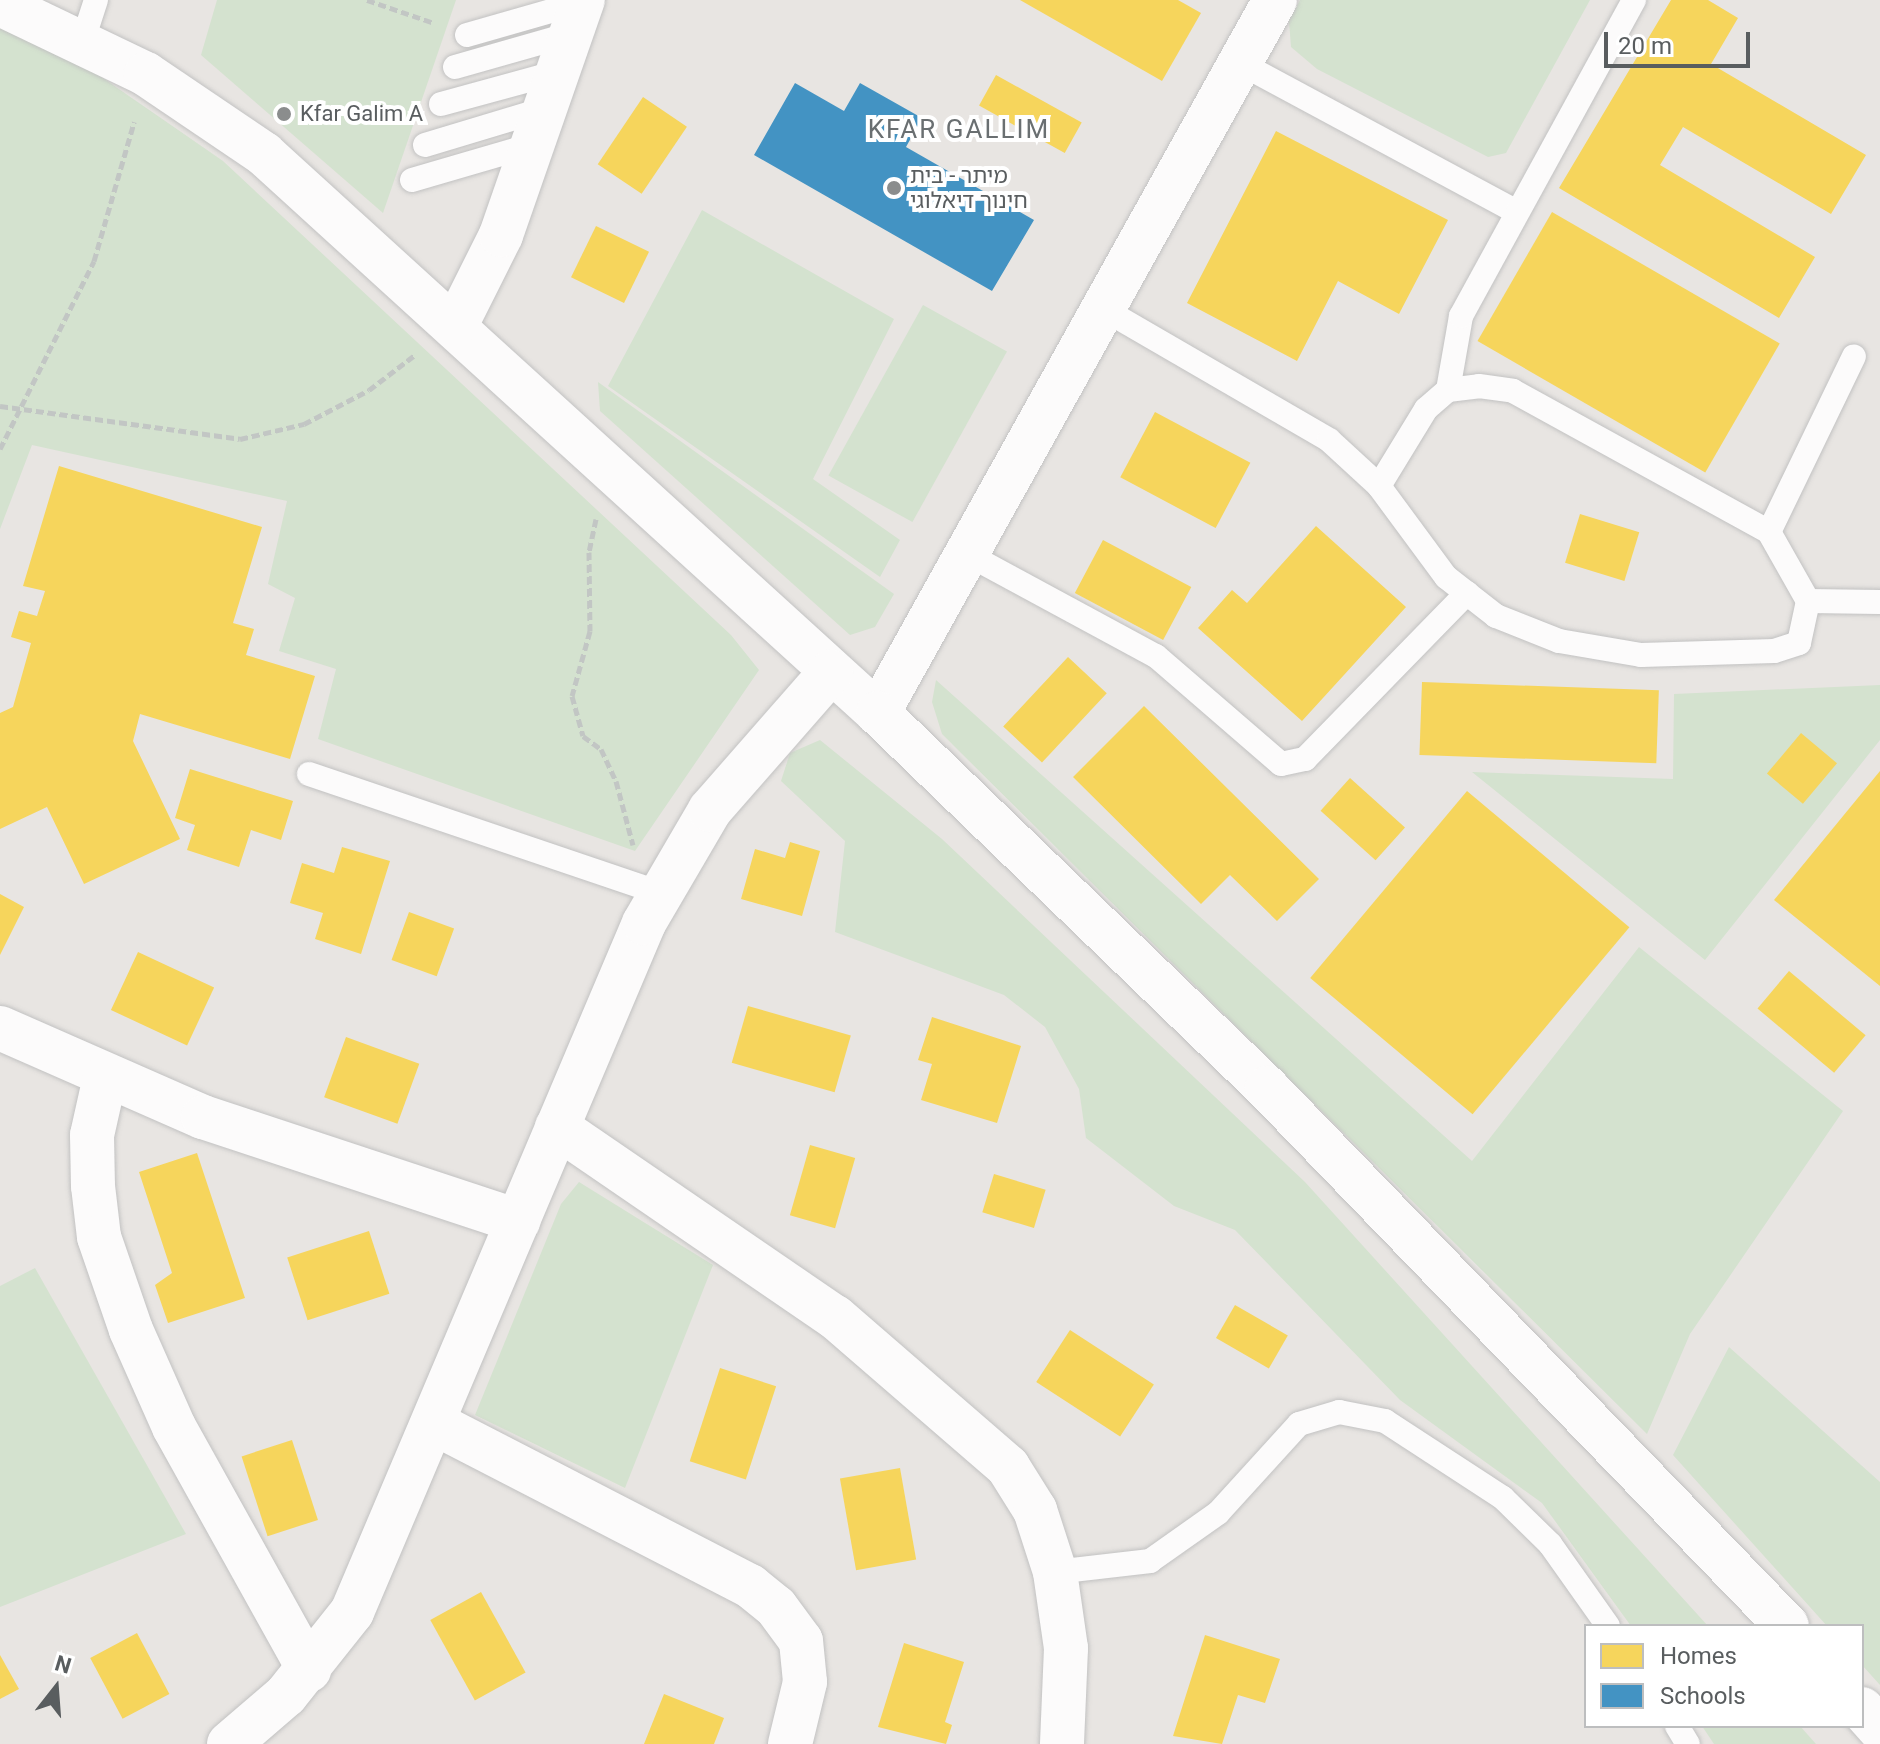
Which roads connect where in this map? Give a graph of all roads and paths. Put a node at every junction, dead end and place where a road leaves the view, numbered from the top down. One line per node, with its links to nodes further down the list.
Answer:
1 (367, 0): 6 (path)
2 (1634, 0): 14 (lane)
3 (0, 4): 5 (street)
4 (1263, 6): 8 (street)
5 (90, 20): 10 (street)
6 (467, 35): 7 (lane)
7 (561, 60): 9 (lane); 11 (lane); 12 (lane); 13 (lane); 16 (street)
8 (1242, 64): 14 (lane); 15 (street)
9 (455, 67)
10 (146, 74): 16 (street); 20 (path)
11 (441, 104)
12 (425, 145)
13 (412, 180)
14 (1515, 211): 18 (lane)
15 (1105, 310): 23 (lane); 25 (street)
16 (457, 323): 20 (path); 22 (street)
17 (1854, 356): 24 (lane)
18 (1448, 390): 23 (lane); 24 (lane)
19 (0, 406): 20 (path)
20 (18, 409): 21 (path)
21 (0, 449)
22 (609, 465): 29 (street); 32 (path)
23 (1379, 486): 26 (lane)
24 (1769, 532): 27 (lane)
25 (967, 554): 26 (lane); 30 (street)
26 (1467, 593): 27 (lane)
27 (1808, 601): 28 (lane)
28 (1880, 602)
29 (831, 672): 30 (street); 32 (street)
30 (878, 713): 40 (street)
31 (309, 774): 32 (lane)
32 (652, 891): 35 (street)
33 (0, 1028): 34 (street)
34 (105, 1077): 36 (street); 41 (street)
35 (557, 1127): 36 (street); 38 (street)
36 (518, 1221): 37 (street)
37 (434, 1423): 41 (street); 45 (street)
38 (1055, 1572): 39 (lane); 46 (street)
39 (1607, 1624)
40 (1785, 1624)
41 (309, 1670): 44 (street)
42 (1864, 1711): 43 (street)
43 (1880, 1729)
44 (229, 1744)
45 (790, 1744)
46 (1062, 1744)

